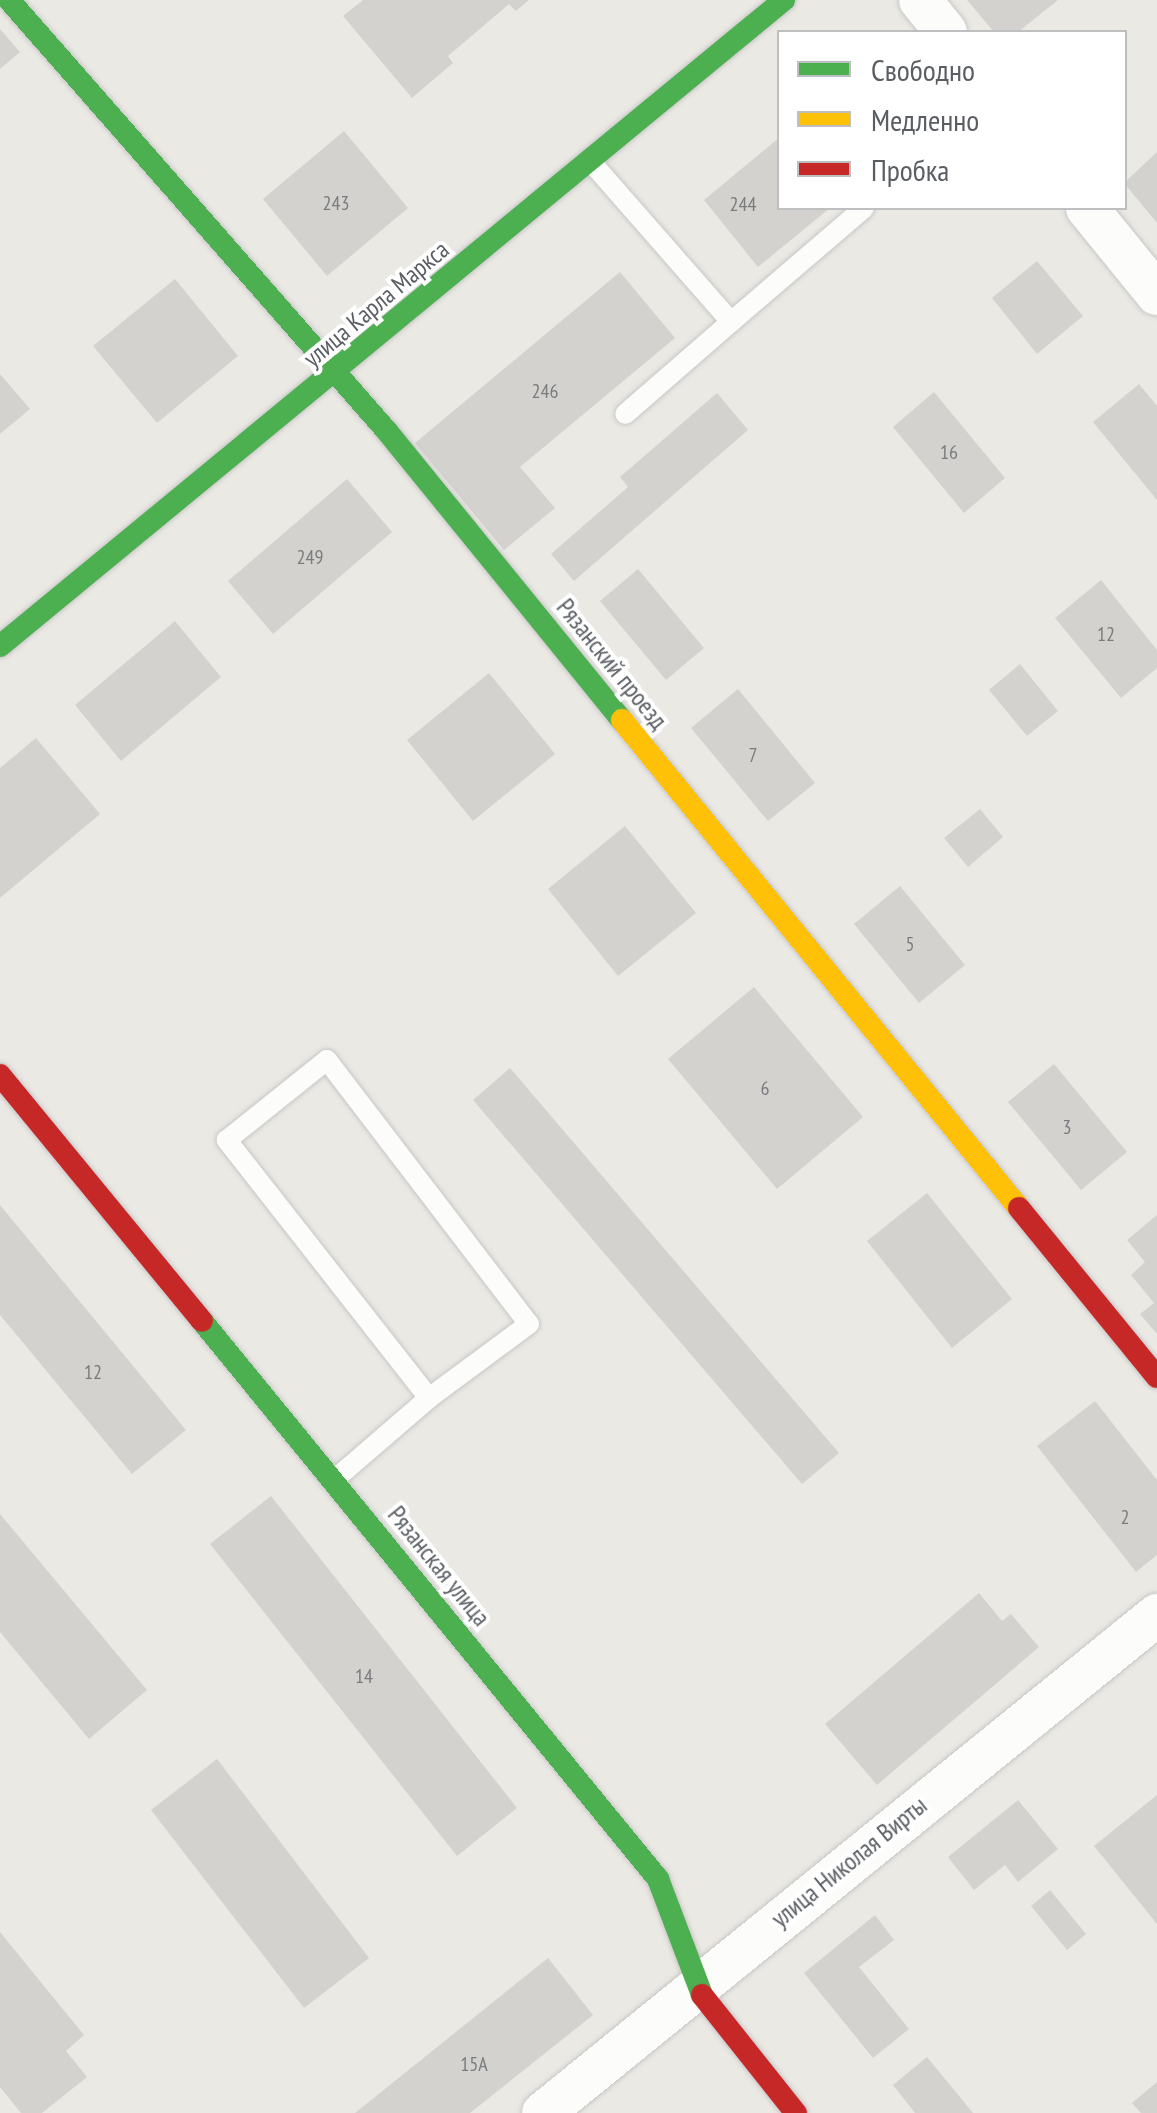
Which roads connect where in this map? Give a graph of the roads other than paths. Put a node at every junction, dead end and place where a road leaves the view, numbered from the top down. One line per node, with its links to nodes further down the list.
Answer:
1 (9, 0): 10 (street, Рязанский проезд)
2 (784, 0): 5 (street, улица Карла Маркса)
3 (920, 0): 4 (street)
4 (944, 30)
5 (590, 161): 9 (lane); 10 (street, улица Карла Маркса)
6 (862, 210): 9 (lane)
7 (1089, 210): 8 (street)
8 (1157, 294)
9 (731, 322): 11 (lane)
10 (336, 372): 12 (street, улица Карла Маркса); 14 (street, Рязанский проезд)
11 (624, 414)
12 (0, 646)
13 (0, 1075): 16 (street, Рязанская улица)
14 (1157, 1377)
15 (430, 1398): 15 (lane); 16 (lane)
16 (334, 1480): 18 (street, Рязанская улица)
17 (1157, 1615): 18 (street, улица Николая Вирты)
18 (695, 1986): 19 (street, улица Николая Вирты); 20 (street, Рязанская улица)
19 (543, 2113)
20 (796, 2113)

